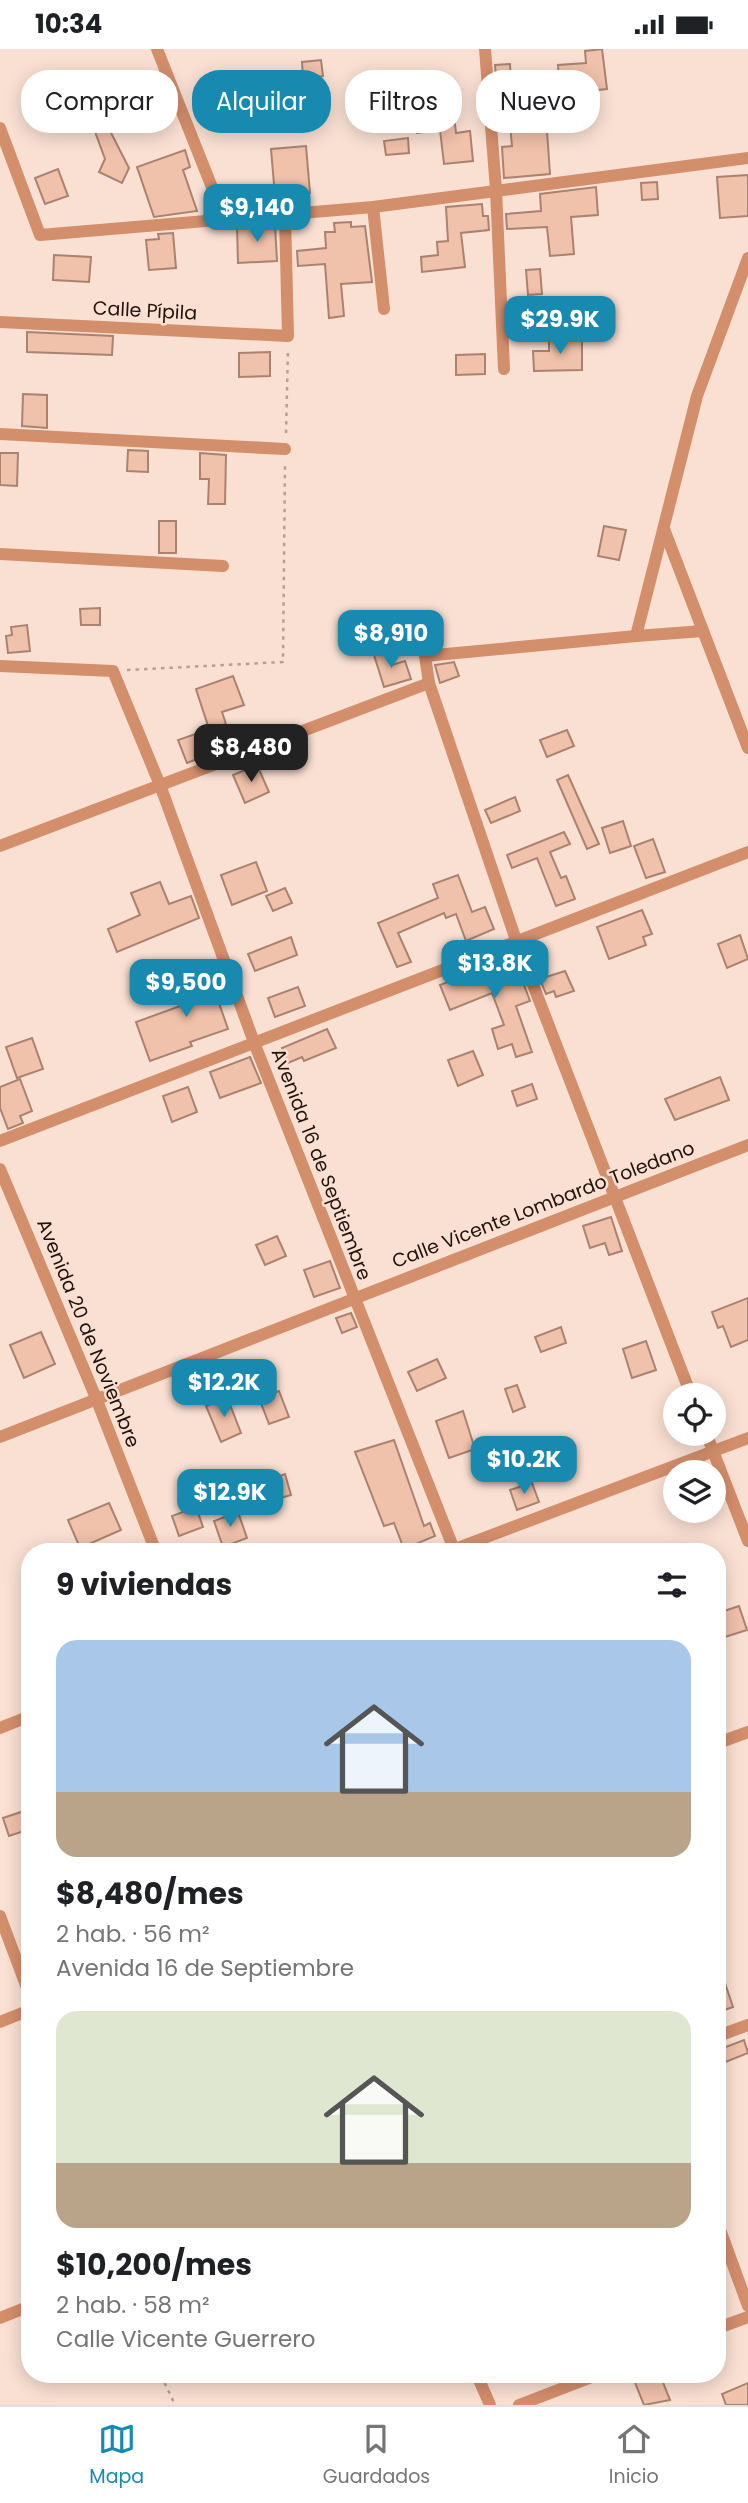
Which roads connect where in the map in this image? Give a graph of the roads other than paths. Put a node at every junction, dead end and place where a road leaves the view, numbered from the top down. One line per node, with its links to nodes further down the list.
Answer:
1 (157, 49): 8 (street)
2 (485, 49): 5 (street)
3 (0, 128): 8 (street)
4 (748, 158): 5 (street)
5 (496, 190): 6 (street); 12 (street)
6 (373, 207): 7 (street); 10 (street)
7 (285, 215): 8 (street); 11 (street, Calle Pípila)
8 (225, 220)
9 (748, 258): 15 (street)
10 (384, 309)
11 (0, 323)
12 (504, 369)
13 (0, 434): 14 (street)
14 (285, 449)
15 (664, 529): 18 (street); 19 (street)
16 (0, 554): 17 (street)
17 (223, 566)
18 (703, 631): 19 (street); 22 (street)
19 (636, 636): 21 (street)
20 (0, 666): 23 (street, Avenida 16 de Septiembre)
21 (429, 683): 23 (street); 26 (street)
22 (748, 748)
23 (160, 785): 24 (street); 27 (street, Avenida 16 de Septiembre)
24 (0, 846)
25 (748, 852): 26 (street)
26 (517, 943): 27 (street); 31 (street)
27 (255, 1045): 28 (street); 32 (street, Avenida 16 de Septiembre)
28 (0, 1141)
29 (748, 1145): 31 (street, Calle Vicente Lombardo Toledano)
30 (0, 1169): 34 (street, Avenida 20 de Noviembre)
31 (613, 1197): 32 (street, Calle Vicente Lombardo Toledano); 33 (street)
32 (354, 1299): 34 (street, Calle Vicente Lombardo Toledano); 41 (street, Avenida 16 de Septiembre)
33 (686, 1383)
34 (96, 1398): 35 (street, Calle Vicente Lombardo Toledano); 40 (street, Avenida 20 de Noviembre)
35 (0, 1437)
36 (748, 1438): 38 (street)
37 (711, 1446): 38 (street)
38 (713, 1452): 39 (street); 42 (street)
39 (748, 1541)
40 (152, 1543)
41 (448, 1543)
42 (472, 1543)
43 (21, 1720): 44 (street)
44 (0, 1728)
45 (748, 1732): 46 (street)
46 (726, 1740)
47 (0, 1916): 48 (street)
48 (21, 1972)
49 (21, 2014): 50 (street)
50 (0, 2022)
51 (748, 2025): 52 (street)
52 (726, 2033)
53 (726, 2246): 54 (street)
54 (748, 2306)
55 (21, 2310): 57 (street)
56 (748, 2316): 58 (street)
57 (0, 2318)
58 (726, 2325)
59 (480, 2383): 61 (street)
60 (576, 2383): 62 (street)
61 (490, 2405)
62 (519, 2405)

